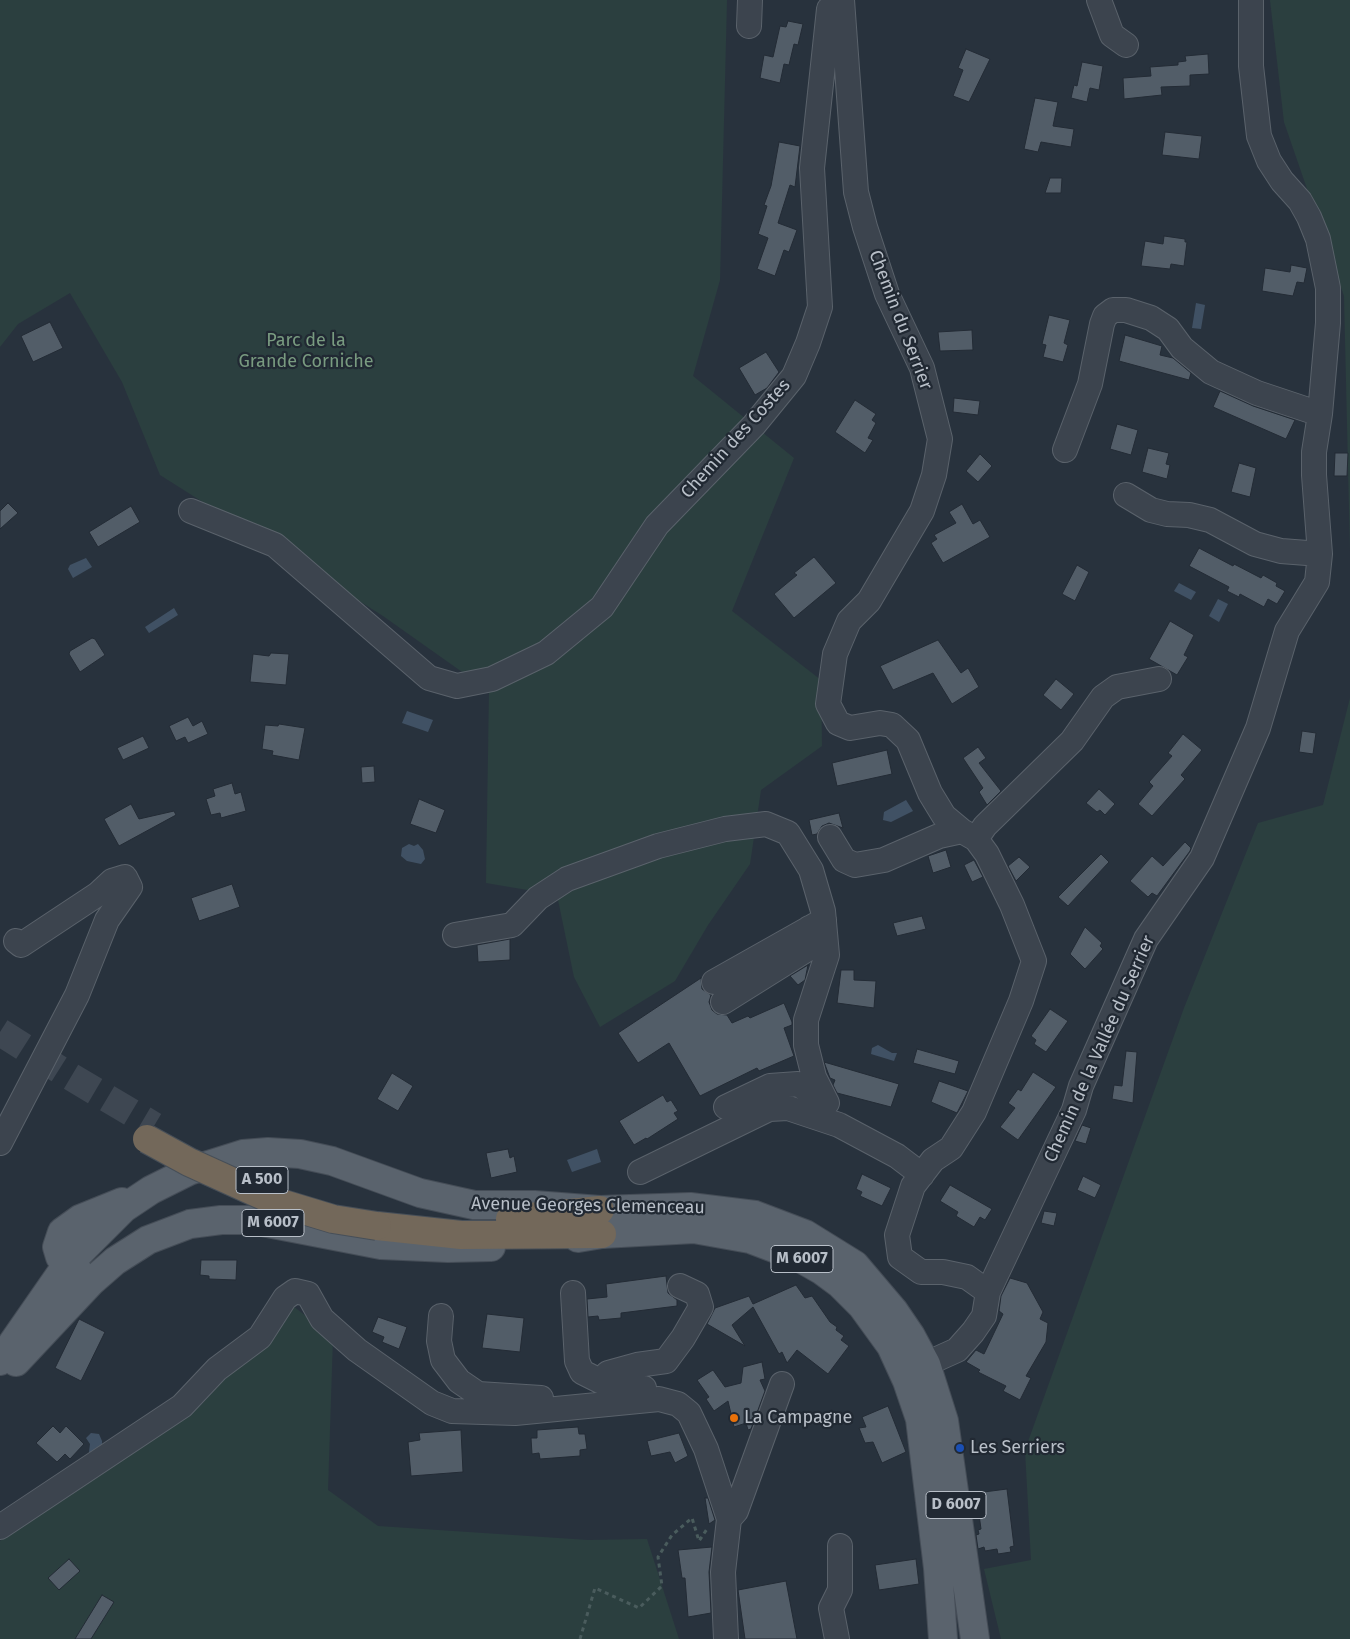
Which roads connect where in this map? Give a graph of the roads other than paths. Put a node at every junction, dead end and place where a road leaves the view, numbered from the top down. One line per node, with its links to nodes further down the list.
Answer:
1 (750, 0): 5 (street)
2 (842, 0): 10 (street, Chemin des Costes); 13 (street, Chemin du Serrier)
3 (1099, 0): 6 (street)
4 (1251, 0): 7 (street, Chemin de la Vallée du Serrier)
5 (749, 26)
6 (1126, 45)
7 (1320, 414): 8 (street); 11 (street, Chemin de la Vallée du Serrier)
8 (1065, 450)
9 (1126, 495): 11 (street)
10 (191, 511)
11 (1320, 554): 30 (street, Chemin de la Vallée du Serrier)
12 (1159, 679): 13 (street)
13 (969, 835): 14 (street); 25 (street, Chemin du Serrier)
14 (830, 837)
15 (816, 924): 16 (street); 18 (street); 19 (street)
16 (455, 934)
17 (16, 941): 23 (street)
18 (718, 992)
19 (826, 1103): 20 (street); 21 (street)
20 (726, 1107)
21 (839, 1124): 24 (street); 25 (street)
22 (150, 1132): 26 (highway, A 500, bridge)
23 (0, 1143)
24 (640, 1172)
25 (922, 1175): 30 (street)
26 (601, 1222): 27 (main road, Avenue Georges Clemenceau / M 6007); 28 (main road, Avenue Georges Clemenceau / M 6007); 34 (main road, Avenue Georges Clemenceau / M 6007); 40 (main road, Avenue Georges Clemenceau / M 6007)
27 (115, 1261): 28 (main road, M 6007); 35 (main road, Avenue Georges Clemenceau / M 6007)
28 (66, 1266): 33 (main road, Avenue Georges Clemenceau / M 6007)
29 (680, 1286): 36 (street)
30 (988, 1292): 34 (street, Chemin de la Vallée du Serrier)
31 (573, 1293): 36 (street)
32 (440, 1316): 39 (street)
33 (0, 1361)
34 (927, 1368): 47 (main road, D 6007)
35 (0, 1380)
36 (600, 1381): 38 (street)
37 (782, 1384): 41 (street)
38 (668, 1402): 39 (street); 41 (street)
39 (562, 1408): 42 (street)
40 (920, 1420): 46 (main road, D 6007)
41 (728, 1516): 44 (street)
42 (0, 1527)
43 (840, 1546): 45 (street)
44 (726, 1639)
45 (837, 1639)
46 (943, 1639)
47 (975, 1639)

